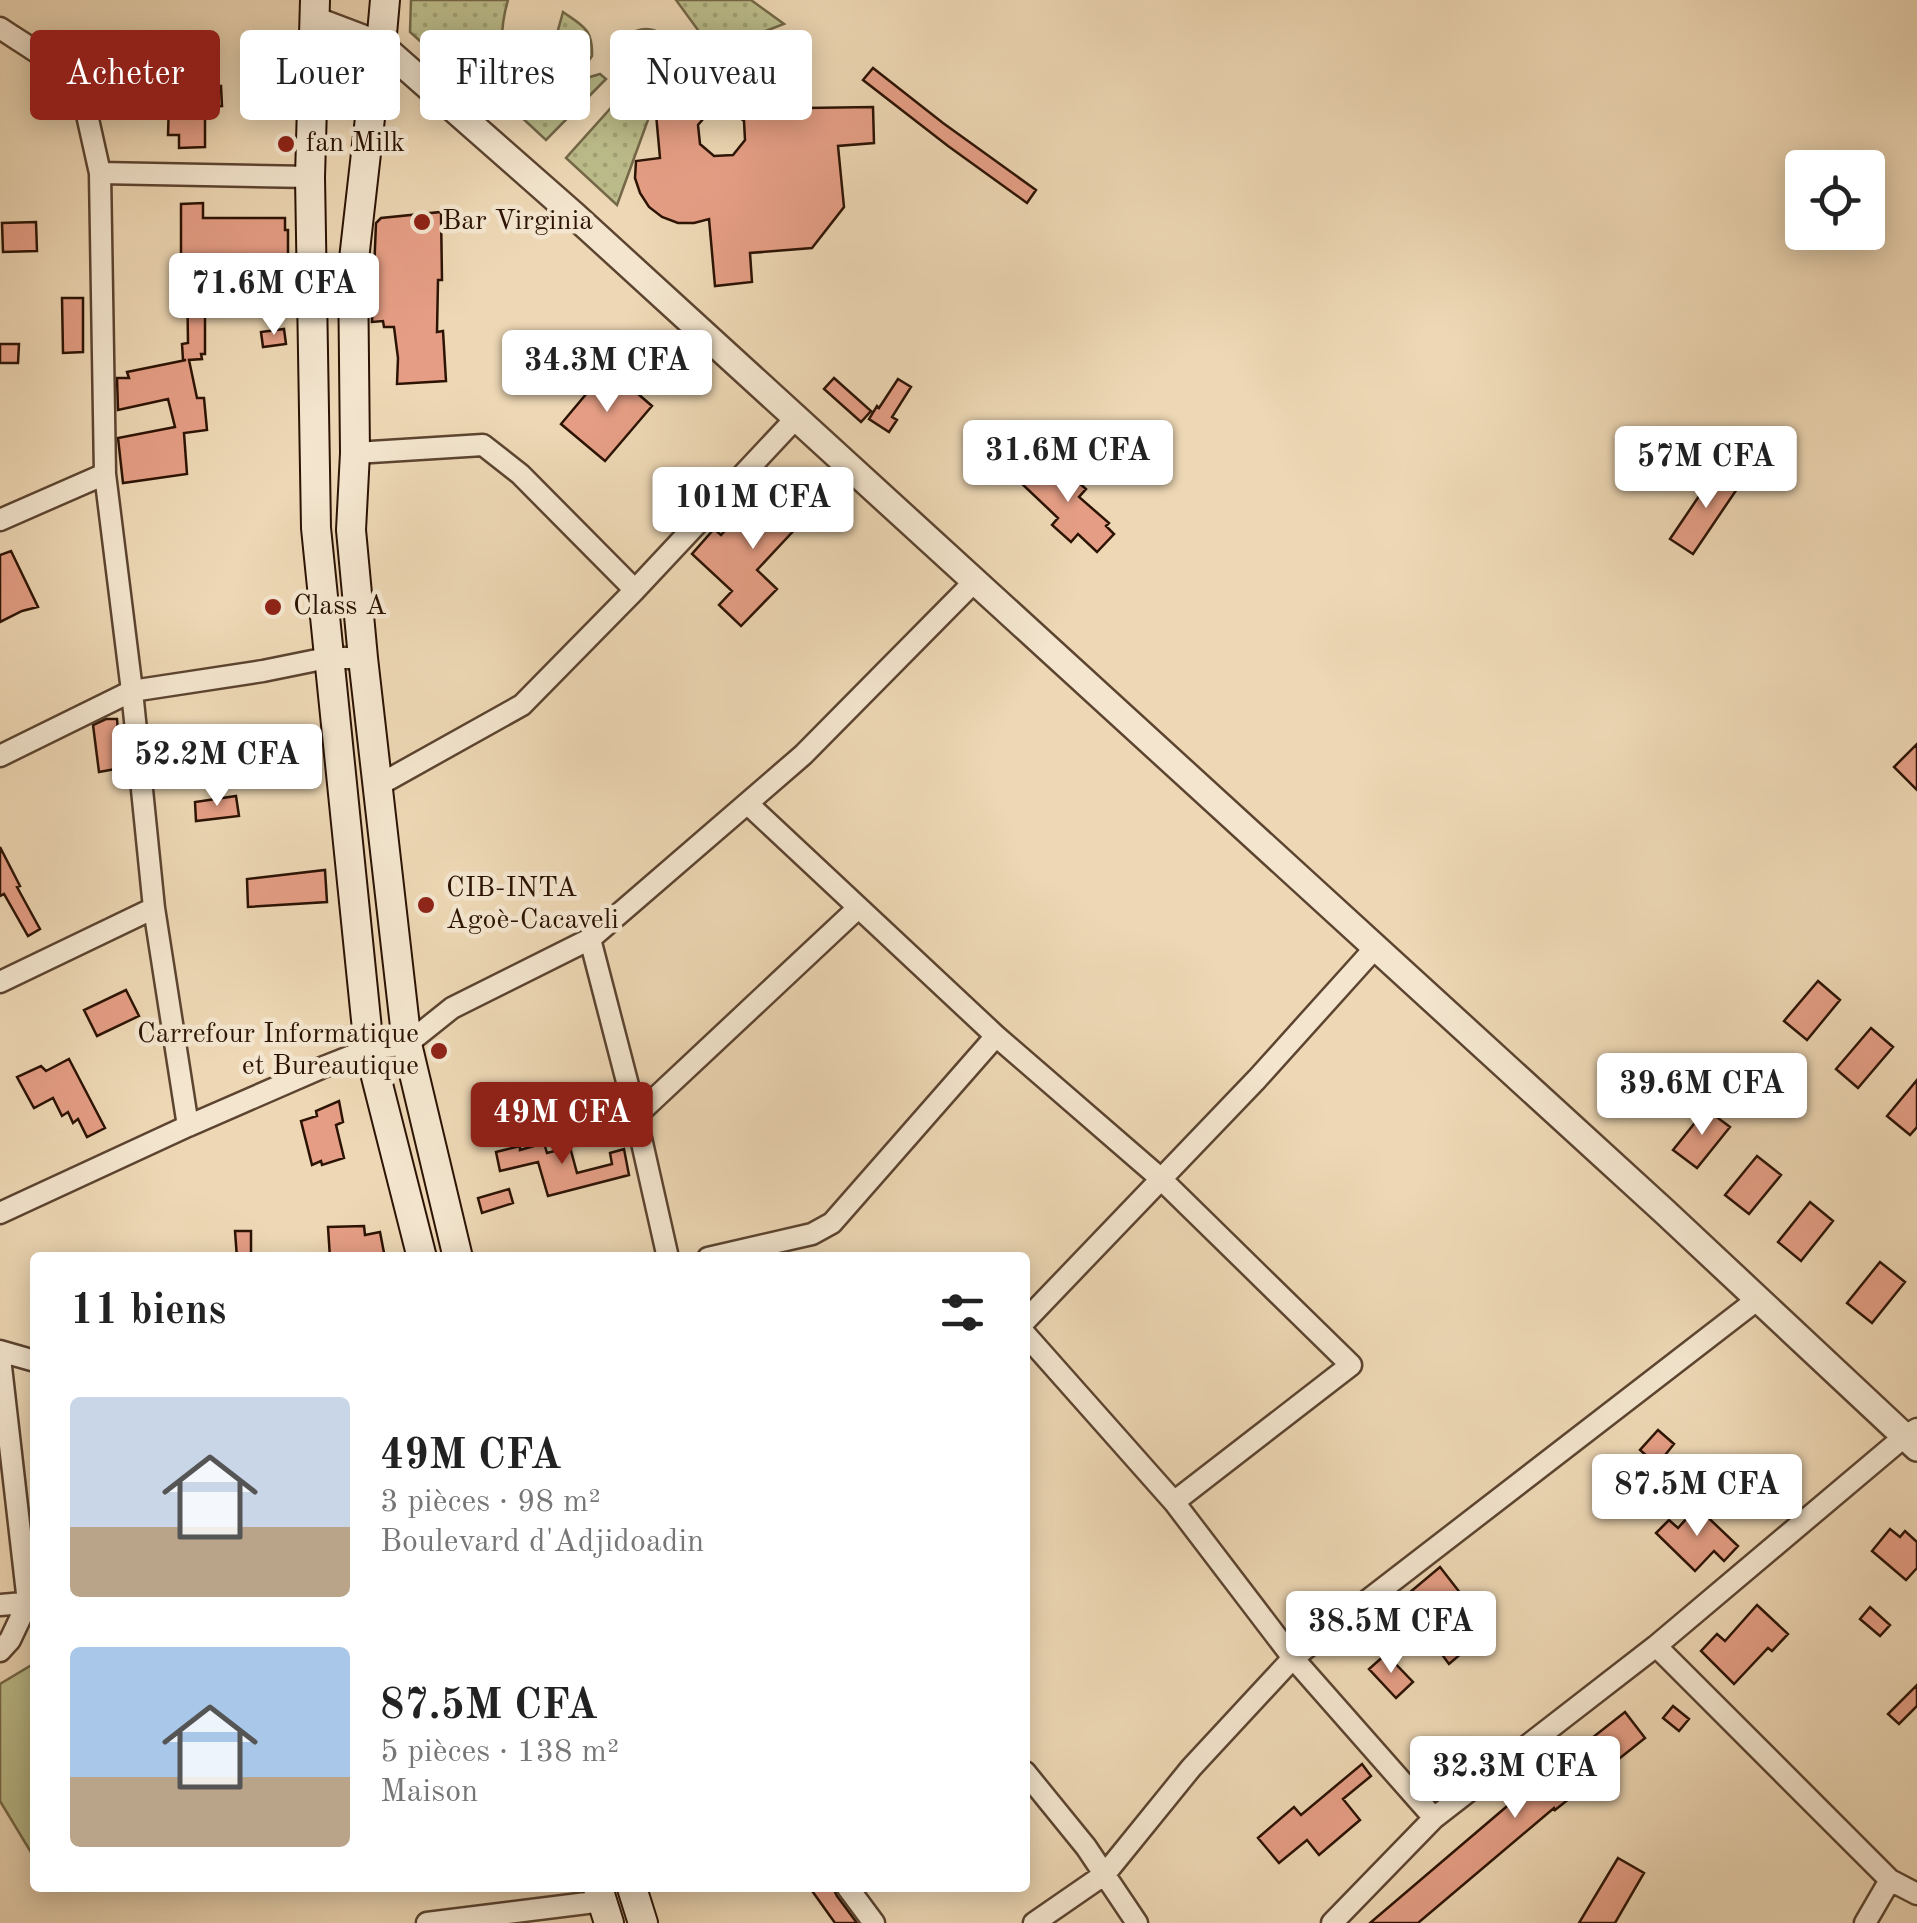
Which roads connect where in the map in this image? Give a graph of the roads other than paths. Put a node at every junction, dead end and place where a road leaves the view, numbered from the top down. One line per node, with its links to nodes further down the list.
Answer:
1 (385, 0): 5 (main road)
2 (309, 7): 4 (street); 9 (main road)
3 (0, 28): 8 (street)
4 (353, 30)
5 (382, 30)
6 (400, 62): 10 (street)
7 (370, 120): 11 (main road)
8 (100, 173): 9 (street); 12 (street)
9 (310, 177): 16 (main road)
10 (796, 418): 14 (street); 15 (street)
11 (355, 452): 15 (street); 17 (main road)
12 (104, 474): 13 (street); 18 (street)
13 (0, 520)
14 (974, 582): 21 (street); 25 (street)
15 (635, 590): 20 (street)
16 (328, 658): 17 (street); 18 (street); 29 (main road)
17 (363, 658): 20 (main road)
18 (132, 691): 19 (street); 22 (street)
19 (0, 756)
20 (377, 786): 28 (main road)
21 (748, 804): 23 (street); 24 (street)
22 (154, 908): 26 (street); 31 (street)
23 (858, 908): 27 (street); 30 (street)
24 (590, 939): 28 (street); 30 (street)
25 (1375, 948): 32 (street); 38 (street)
26 (0, 982)
27 (996, 1036): 32 (street); 37 (street)
28 (407, 1044): 29 (street); 35 (main road)
29 (370, 1049): 31 (street); 34 (main road)
30 (636, 1116): 36 (street)
31 (188, 1126): 33 (street)
32 (1160, 1178): 39 (street); 44 (street)
33 (0, 1213)
34 (421, 1252)
35 (457, 1252)
36 (667, 1252)
37 (734, 1252)
38 (1758, 1299): 43 (street); 51 (street)
39 (1030, 1315)
40 (1030, 1340): 44 (street)
41 (0, 1355): 42 (street); 45 (street)
42 (30, 1360)
43 (1913, 1438): 49 (street)
44 (1174, 1502): 51 (street)
45 (30, 1587)
46 (30, 1602): 47 (street)
47 (0, 1604)
48 (30, 1605): 50 (street)
49 (1656, 1646): 53 (street); 55 (street)
50 (0, 1651)
51 (1292, 1658): 53 (street); 54 (street)
52 (1030, 1778): 54 (street)
53 (1434, 1818): 66 (street)
54 (1105, 1874): 64 (street); 65 (street)
55 (1890, 1880): 58 (street); 67 (street)
56 (633, 1892): 62 (main road)
57 (851, 1892): 63 (street)
58 (1917, 1894)
59 (603, 1904): 60 (street)
60 (464, 1921): 61 (street)
61 (427, 1923)
62 (642, 1923)
63 (874, 1923)
64 (1034, 1923)
65 (1137, 1923)
66 (1332, 1923)
67 (1865, 1923)

